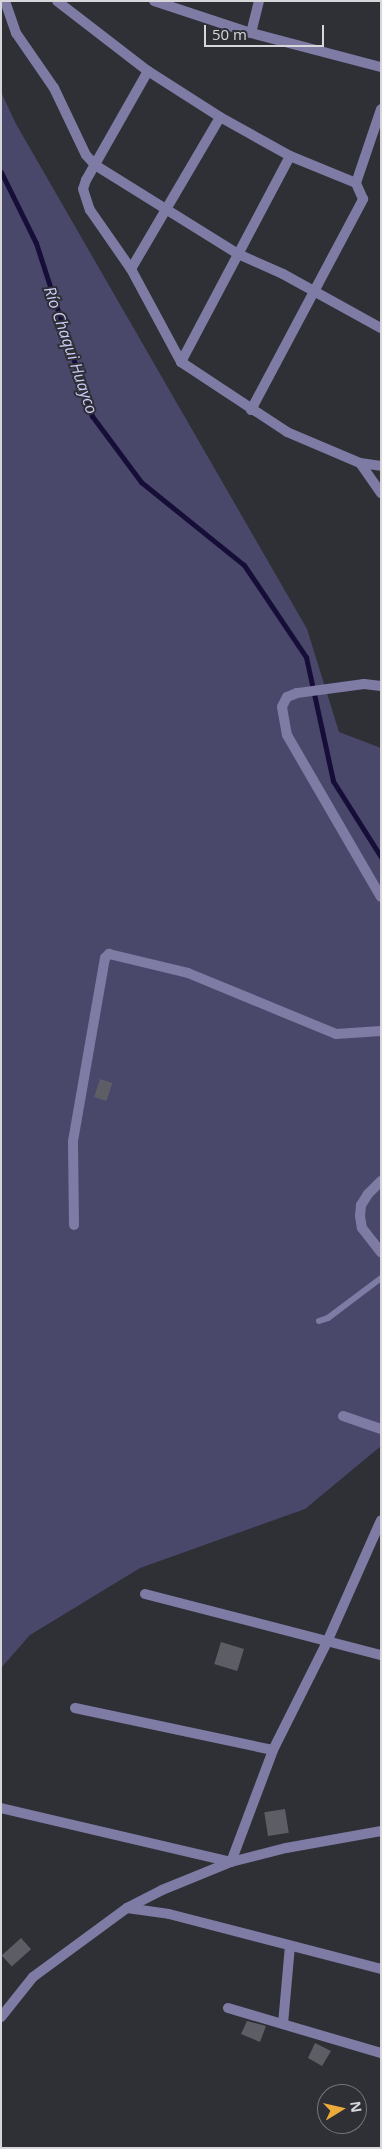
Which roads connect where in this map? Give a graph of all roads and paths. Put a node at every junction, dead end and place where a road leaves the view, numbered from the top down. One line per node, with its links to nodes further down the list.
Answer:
1 (5, 1): 11 (street)
2 (57, 1): 7 (street)
3 (154, 1): 5 (street)
4 (258, 1): 5 (street)
5 (251, 33): 6 (street)
6 (381, 67)
7 (148, 71): 9 (street); 11 (street)
8 (381, 109): 12 (street)
9 (220, 117): 10 (street); 13 (street)
10 (290, 156): 12 (street); 14 (street)
11 (95, 165): 13 (street); 15 (street)
12 (356, 184): 16 (street)
13 (167, 211): 14 (street); 15 (street)
14 (238, 254): 16 (street); 18 (street)
15 (131, 269): 18 (street)
16 (315, 292): 17 (street); 19 (street)
17 (381, 328)
18 (181, 362): 19 (street)
19 (252, 410): 20 (street)
20 (360, 462): 21 (street); 22 (street)
21 (381, 466)
22 (381, 493)
23 (381, 686): 24 (street)
24 (381, 898)
25 (381, 1031): 27 (street)
26 (381, 1181): 28 (street)
27 (74, 1225)
28 (381, 1252)
29 (381, 1278): 30 (lane)
30 (319, 1321)
31 (342, 1416): 32 (street)
32 (381, 1429)
33 (381, 1520): 35 (street)
34 (145, 1594): 35 (street)
35 (327, 1642): 36 (street); 38 (street)
36 (381, 1655)
37 (75, 1708): 38 (street)
38 (273, 1750): 41 (street)
39 (1, 1808): 41 (street)
40 (381, 1831): 41 (street)
41 (231, 1862): 42 (street)
42 (127, 1908): 43 (street); 46 (street)
43 (290, 1946): 44 (street); 47 (street)
44 (381, 1969)
45 (228, 2008): 47 (street)
46 (1, 2017)
47 (283, 2024): 48 (street)
48 (381, 2053)

